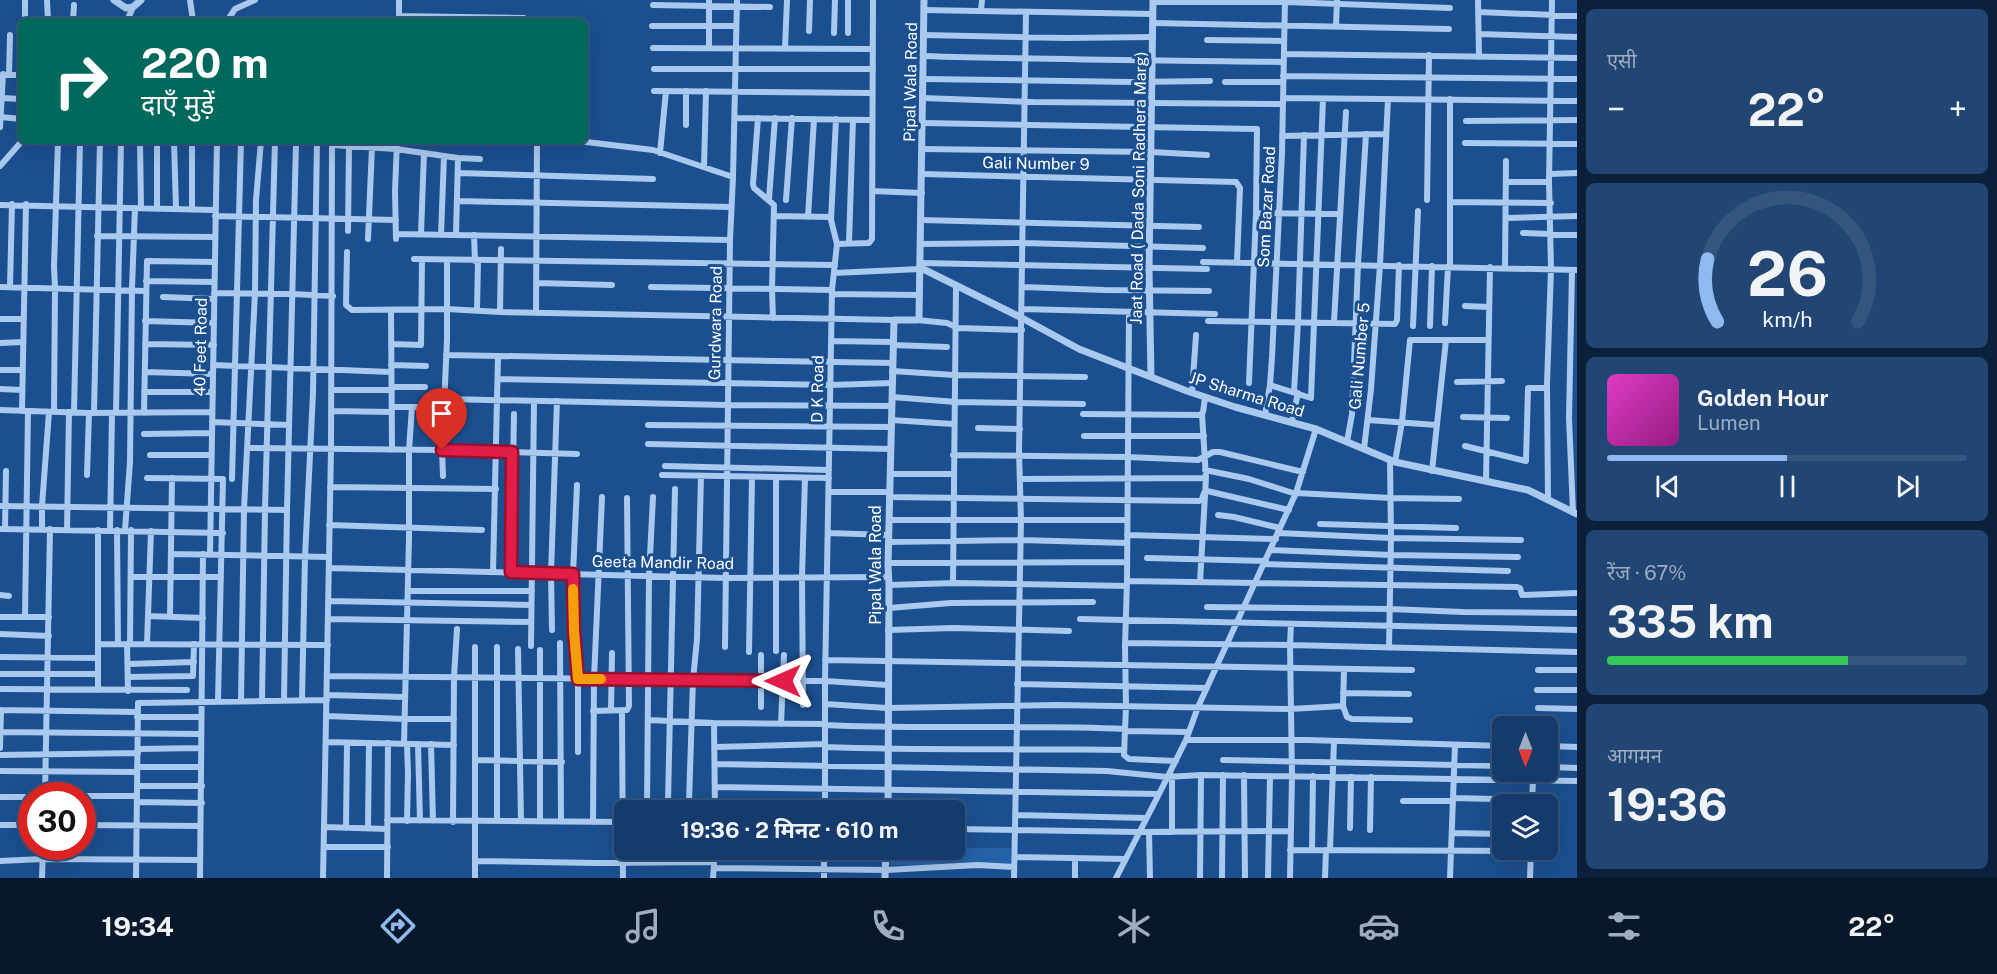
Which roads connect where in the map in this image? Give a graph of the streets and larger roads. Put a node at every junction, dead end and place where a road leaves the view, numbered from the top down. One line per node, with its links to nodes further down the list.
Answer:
1 (26, 0): 34 (street)
2 (47, 0): 35 (street)
3 (114, 0): 24 (street)
4 (141, 0): 24 (street)
5 (190, 0): 38 (street)
6 (255, 0): 39 (street)
7 (399, 0): 40 (street)
8 (787, 0): 64 (street)
9 (810, 0): 49 (street)
10 (835, 0): 50 (street)
11 (848, 0): 51 (street)
12 (873, 0): 65 (street)
13 (924, 0): 27 (street, Pipal Wala Road)
14 (982, 0): 28 (street)
15 (1478, 0): 30 (street)
16 (1552, 0): 32 (street)
17 (1153, 1): 18 (street); 31 (street, Jaat Road ( Dada Soni Radhera Marg))
18 (1285, 1): 19 (street); 43 (street, Som Bazar Road)
19 (1337, 2): 26 (street); 46 (street)
20 (709, 3): 21 (street); 23 (street); 47 (street)
21 (737, 3): 25 (street); 45 (street, Gurdwara Road)
22 (74, 5): 36 (street)
23 (653, 5)
24 (133, 7): 37 (street)
25 (770, 7)
26 (1450, 8)
27 (924, 10): 28 (street); 54 (street, Pipal Wala Road)
28 (981, 11): 29 (street)
29 (1026, 12): 31 (street); 55 (street)
30 (1478, 12): 32 (street); 52 (street)
31 (1153, 14): 42 (street, Jaat Road ( Dada Soni Radhera Marg))
32 (1552, 16): 33 (street); 57 (street)
33 (1577, 16)
34 (25, 18)
35 (48, 18)
36 (73, 18)
37 (128, 18)
38 (193, 18)
39 (229, 18)
40 (399, 18): 41 (street)
41 (524, 18)
42 (1153, 24): 43 (street); 56 (street, Jaat Road ( Dada Soni Radhera Marg))
43 (1284, 25): 46 (street); 60 (street, Som Bazar Road)
44 (652, 26): 47 (street)
45 (736, 26): 47 (street); 63 (street, Gurdwara Road)
46 (1336, 26): 48 (street)
47 (709, 27): 62 (street)
48 (1449, 29)
49 (809, 31)
50 (834, 33)
51 (848, 33)
52 (1479, 34): 57 (street); 69 (street)
53 (10, 35): 78 (street)
54 (923, 35): 55 (street); 67 (street, Pipal Wala Road)
55 (1026, 37): 56 (street); 72 (street)
56 (1153, 37): 73 (street, Jaat Road ( Dada Soni Radhera Marg))
57 (1552, 37): 58 (street); 70 (street)
58 (1577, 37)
59 (1207, 40): 60 (street)
60 (1284, 41): 66 (street, Som Bazar Road)
61 (653, 48): 62 (street)
62 (709, 48): 63 (street)
63 (736, 48): 64 (street); 77 (street, Gurdwara Road)
64 (785, 48): 65 (street)
65 (873, 49): 76 (street)
66 (1284, 54): 68 (street); 74 (street, Som Bazar Road)
67 (923, 56): 72 (street); 80 (street, Pipal Wala Road)
68 (1429, 56): 69 (street); 79 (street)
69 (1479, 57): 70 (street)
70 (1552, 57): 71 (street); 82 (street)
71 (1577, 58)
72 (1026, 59): 73 (street); 84 (street)
73 (1153, 60): 74 (street); 86 (street, Jaat Road ( Dada Soni Radhera Marg))
74 (1283, 62): 81 (street, Som Bazar Road)
75 (654, 69): 77 (street)
76 (873, 69): 77 (street); 93 (street)
77 (736, 70): 92 (street, Gurdwara Road)
78 (4, 74): 94 (street)
79 (1429, 76): 81 (street); 82 (street); 99 (street)
80 (923, 79): 84 (street); 95 (street, Pipal Wala Road)
81 (1283, 79): 87 (street); 102 (street, Som Bazar Road)
82 (1552, 79): 83 (street); 101 (street)
83 (1577, 79)
84 (1026, 80): 86 (street); 104 (street)
85 (1210, 81): 86 (street)
86 (1152, 82): 105 (street, Jaat Road ( Dada Soni Radhera Marg))
87 (1225, 82)
88 (654, 91): 89 (street)
89 (666, 91): 90 (street); 160 (street)
90 (686, 91): 91 (street); 121 (street)
91 (706, 92): 92 (street); 167 (street)
92 (735, 92): 93 (street); 108 (street, Gurdwara Road)
93 (872, 93): 116 (street)
94 (2, 98): 96 (street); 107 (street)
95 (923, 98): 104 (street); 120 (street, Pipal Wala Road)
96 (18, 99)
97 (1323, 99): 98 (street); 102 (street); 129 (street)
98 (1388, 99): 99 (street); 126 (street, Gali Number 5)
99 (1430, 99): 100 (street); 183 (street)
100 (1450, 99): 101 (street); 186 (street)
101 (1552, 100): 103 (street); 117 (street)
102 (1283, 101): 105 (street); 127 (street, Som Bazar Road)
103 (1577, 101)
104 (1026, 102): 105 (street); 122 (street)
105 (1152, 103): 124 (street, Jaat Road ( Dada Soni Radhera Marg))
106 (1346, 112): 130 (street)
107 (1, 117): 112 (street); 123 (street)
108 (735, 118): 109 (street); 174 (street, Gurdwara Road)
109 (758, 118): 110 (street); 181 (street)
110 (775, 118): 111 (street); 181 (street)
111 (792, 118): 113 (street); 182 (street)
112 (18, 119)
113 (814, 119): 114 (street); 211 (street)
114 (836, 119): 115 (street); 212 (street, D K Road)
115 (853, 120): 116 (street); 242 (street)
116 (872, 120): 179 (street)
117 (1552, 120): 118 (street); 119 (street); 151 (street)
118 (1577, 120)
119 (1466, 121)
120 (923, 123): 122 (street); 156 (street, Pipal Wala Road)
121 (686, 125)
122 (1024, 125): 124 (street); 157 (street)
123 (0, 127)
124 (1151, 128): 158 (street, Jaat Road ( Dada Soni Radhera Marg)); 203 (street)
125 (1366, 134): 126 (street); 130 (street); 266 (street)
126 (1385, 134): 269 (street, Gali Number 5)
127 (1282, 135): 128 (street); 204 (street, Som Bazar Road)
128 (1305, 135): 129 (street); 205 (street)
129 (1323, 135): 130 (street); 206 (street)
130 (1344, 135): 207 (street)
131 (588, 142): 160 (street)
132 (1465, 143): 151 (street)
133 (19, 144): 166 (street)
134 (58, 144): 192 (street)
135 (80, 144): 193 (street)
136 (100, 144): 195 (street)
137 (121, 144): 196 (street)
138 (140, 144): 197 (street)
139 (157, 144): 198 (street)
140 (174, 144): 199 (street)
141 (192, 144): 200 (street)
142 (217, 144): 202 (street, 40 Feet Road)
143 (241, 144): 210 (street)
144 (261, 144): 214 (street)
145 (275, 144): 215 (street)
146 (296, 144): 217 (street)
147 (317, 144): 218 (street)
148 (332, 144): 219 (street)
149 (338, 144): 154 (street)
150 (537, 144): 170 (street)
151 (1551, 144): 152 (street); 172 (street)
152 (1577, 144)
153 (396, 145): 155 (street); 159 (street); 222 (street)
154 (349, 146): 155 (street); 220 (street)
155 (372, 147): 221 (street)
156 (922, 149): 157 (street); 171 (street, Pipal Wala Road)
157 (1025, 150): 158 (street); 173 (street)
158 (1151, 152): 161 (street); 176 (street, Jaat Road ( Dada Soni Radhera Marg))
159 (424, 153): 162 (street); 229 (street)
160 (660, 153): 167 (street)
161 (1207, 155)
162 (444, 156): 163 (street); 231 (street)
163 (458, 158): 164 (street); 168 (street)
164 (480, 159)
165 (1506, 161): 177 (street)
166 (0, 165)
167 (704, 167): 174 (street)
168 (458, 173): 170 (street); 184 (street)
169 (1577, 173): 172 (street)
170 (537, 174): 175 (street); 185 (street)
171 (922, 174): 173 (street, Gali Number 9); 180 (street, Pipal Wala Road)
172 (1550, 174): 178 (street)
173 (1024, 176): 176 (street, Gali Number 9); 224 (street)
174 (734, 177): 194 (street, Gurdwara Road)
175 (653, 179)
176 (1150, 179): 225 (street, Jaat Road ( Dada Soni Radhera Marg)); 258 (street, Gali Number 9)
177 (1506, 182): 178 (street); 188 (street)
178 (1549, 182): 187 (street)
179 (872, 191): 180 (street); 242 (street)
180 (922, 193): 223 (street, Pipal Wala Road)
181 (769, 199): 208 (street)
182 (786, 200)
183 (1427, 200)
184 (457, 201): 185 (street); 232 (street)
185 (537, 202): 194 (street); 239 (street)
186 (1450, 202): 188 (street); 275 (street)
187 (1551, 202): 188 (street); 213 (street)
188 (1505, 203): 216 (street)
189 (12, 204): 190 (street); 191 (street); 288 (street)
190 (26, 204): 192 (street); 292 (street)
191 (0, 205)
192 (56, 206): 193 (street); 289 (street)
193 (78, 207): 195 (street); 293 (street)
194 (732, 207): 241 (street, Gurdwara Road)
195 (98, 208): 196 (street); 235 (street)
196 (120, 208): 197 (street); 236 (street)
197 (138, 208): 198 (street); 237 (street)
198 (157, 209): 199 (street)
199 (176, 209): 200 (street)
200 (192, 210): 202 (street)
201 (1418, 211): 271 (street)
202 (215, 213): 210 (street); 238 (street, 40 Feet Road)
203 (1256, 213): 204 (street); 259 (street)
204 (1279, 213): 205 (street); 260 (street, Som Bazar Road)
205 (1301, 213): 206 (street); 261 (street)
206 (1319, 214): 207 (street); 264 (street)
207 (1340, 214): 265 (street)
208 (774, 216): 211 (street); 263 (street)
209 (1577, 216): 213 (street)
210 (239, 217): 214 (street); 303 (street)
211 (808, 217): 212 (street)
212 (831, 217): 244 (street, D K Road)
213 (1550, 217): 216 (street); 230 (street)
214 (256, 218): 215 (street); 304 (street)
215 (273, 218): 217 (street); 305 (street)
216 (1506, 218): 278 (street)
217 (294, 219): 218 (street); 306 (street)
218 (315, 219): 219 (street); 307 (street)
219 (333, 220): 220 (street); 310 (street)
220 (348, 220): 221 (street); 227 (street)
221 (369, 220): 222 (street); 240 (street)
222 (396, 220): 229 (street)
223 (921, 220): 224 (street); 245 (street, Pipal Wala Road)
224 (1023, 222): 225 (street); 243 (street)
225 (1150, 226): 226 (street); 246 (street, Jaat Road ( Dada Soni Radhera Marg))
226 (1199, 227)
227 (348, 231)
228 (1522, 233): 230 (street)
229 (421, 234): 231 (street)
230 (1550, 234): 234 (street); 279 (street)
231 (441, 235): 232 (street)
232 (456, 235): 233 (street)
233 (474, 235): 239 (street); 253 (street)
234 (1577, 235)
235 (97, 236): 236 (street); 297 (street)
236 (118, 236): 237 (street); 294 (street)
237 (135, 236): 238 (street); 298 (street)
238 (215, 237): 256 (street, 40 Feet Road)
239 (537, 237): 241 (street); 255 (street)
240 (368, 239)
241 (730, 240): 262 (street, Gurdwara Road)
242 (849, 243): 244 (street)
243 (1024, 243): 245 (street); 246 (street); 268 (street)
244 (837, 244): 267 (street, D K Road)
245 (921, 244): 273 (street, Pipal Wala Road)
246 (1149, 247): 247 (street); 274 (street, Jaat Road ( Dada Soni Radhera Marg))
247 (1203, 248)
248 (501, 249): 254 (street)
249 (347, 252): 316 (street)
250 (414, 259): 251 (street)
251 (422, 259): 252 (street); 317 (street)
252 (447, 260): 253 (street); 314 (street)
253 (476, 261): 254 (street); 318 (street)
254 (501, 261): 255 (street); 319 (street)
255 (537, 261): 262 (street); 284 (street)
256 (215, 262): 282 (street); 283 (street, 40 Feet Road)
257 (1203, 262): 258 (street)
258 (1237, 262): 259 (street)
259 (1252, 262): 260 (street); 334 (street)
260 (1277, 262): 261 (street); 335 (street, Som Bazar Road)
261 (1299, 263): 264 (street); 336 (street)
262 (729, 264): 263 (street); 295 (street, Gurdwara Road)
263 (772, 264): 267 (street); 296 (street)
264 (1317, 264): 265 (street); 340 (street)
265 (1337, 264): 266 (street); 337 (street)
266 (1358, 264): 269 (street); 338 (street)
267 (835, 265): 281 (street, D K Road)
268 (1023, 265): 273 (street); 274 (street); 291 (street)
269 (1380, 265): 270 (street); 341 (street, Gali Number 5)
270 (1399, 265): 271 (street); 341 (street)
271 (1415, 266): 272 (street); 343 (street)
272 (1432, 266): 275 (street); 344 (street)
273 (921, 267): 281 (street); 286 (street, JP Sharma Road); 308 (street, Pipal Wala Road)
274 (1149, 267): 277 (street); 299 (street, Jaat Road ( Dada Soni Radhera Marg))
275 (1449, 267): 276 (street); 342 (street)
276 (1490, 267): 278 (street); 313 (street)
277 (1207, 268)
278 (1505, 268): 279 (street)
279 (1551, 269): 280 (street); 392 (street)
280 (1575, 270): 540 (street)
281 (834, 273): 302 (street, D K Road)
282 (146, 281): 283 (street); 300 (street)
283 (214, 282): 309 (street, 40 Feet Road)
284 (537, 283): 285 (street); 320 (street)
285 (612, 285)
286 (956, 286): 326 (street, JP Sharma Road); 345 (street)
287 (0, 287): 288 (street)
288 (10, 287): 292 (street)
289 (56, 287): 292 (street); 293 (street); 418 (street)
290 (651, 287): 295 (street)
291 (1023, 287): 299 (street); 315 (street)
292 (24, 288): 328 (street)
293 (75, 289): 297 (street); 419 (street)
294 (117, 289): 297 (street); 298 (street); 422 (street)
295 (729, 289): 296 (street); 324 (street, Gurdwara Road)
296 (772, 289): 302 (street); 325 (street)
297 (96, 290): 421 (street)
298 (132, 290): 300 (street); 423 (street)
299 (1149, 290): 301 (street); 322 (street, Jaat Road ( Dada Soni Radhera Marg))
300 (145, 291): 332 (street)
301 (1209, 291)
302 (832, 292): 308 (street); 329 (street, D K Road)
303 (238, 293): 304 (street); 309 (street); 363 (street)
304 (255, 293): 305 (street); 365 (street)
305 (271, 293): 306 (street); 367 (street)
306 (292, 294): 307 (street); 368 (street)
307 (314, 295): 310 (street); 370 (street)
308 (920, 295): 331 (street, Pipal Wala Road)
309 (214, 296): 311 (street); 339 (street, 40 Feet Road)
310 (333, 296): 374 (street)
311 (163, 297)
312 (1465, 306): 313 (street)
313 (1489, 306): 349 (street)
314 (447, 309): 317 (street); 318 (street); 358 (street)
315 (1022, 309): 321 (street); 326 (street)
316 (391, 310): 317 (street); 355 (street)
317 (422, 310): 355 (street)
318 (477, 310): 319 (street)
319 (500, 312): 320 (street)
320 (536, 312): 324 (street)
321 (1129, 313): 322 (street); 369 (street)
322 (1150, 314): 323 (street); 380 (street, Jaat Road ( Dada Soni Radhera Marg))
323 (1215, 314)
324 (729, 317): 325 (street); 360 (street, Gurdwara Road)
325 (773, 318): 329 (street)
326 (1022, 318): 346 (street); 369 (street, JP Sharma Road)
327 (0, 319): 328 (street)
328 (24, 319): 351 (street)
329 (831, 319): 330 (street); 350 (street, D K Road)
330 (894, 320): 331 (street); 353 (street, Pipal Wala Road)
331 (917, 320): 345 (street)
332 (145, 321): 339 (street); 354 (street)
333 (1208, 321): 334 (street)
334 (1252, 321): 335 (street); 387 (street)
335 (1274, 322): 336 (street); 389 (street, Som Bazar Road)
336 (1298, 322): 340 (street); 398 (street)
337 (1334, 322): 338 (street); 340 (street)
338 (1356, 322): 341 (street); 455 (street)
339 (214, 323): 356 (street, 40 Feet Road)
340 (1315, 323): 398 (street)
341 (1376, 323): 433 (street, Gali Number 5)
342 (1445, 323)
343 (1413, 326)
344 (1430, 326)
345 (955, 328): 346 (street); 377 (street)
346 (1022, 330): 378 (street)
347 (1196, 335): 399 (street)
348 (1446, 340): 349 (street); 437 (street); 444 (street)
349 (1488, 340): 382 (street)
350 (831, 341): 353 (street); 361 (street, D K Road)
351 (23, 342): 352 (street); 373 (street)
352 (0, 343)
353 (893, 343): 357 (street); 366 (street, Pipal Wala Road)
354 (145, 344): 356 (street); 375 (street)
355 (391, 344): 371 (street)
356 (214, 345): 362 (street, 40 Feet Road)
357 (947, 347)
358 (446, 355): 359 (street); 402 (street)
359 (498, 356): 360 (street); 381 (street)
360 (728, 361): 361 (street); 385 (street, Gurdwara Road)
361 (831, 363): 366 (street); 388 (street, D K Road)
362 (213, 365): 363 (street); 376 (street, 40 Feet Road)
363 (236, 366): 365 (street); 435 (street)
364 (426, 366): 371 (street)
365 (252, 367): 367 (street); 438 (street)
366 (893, 367): 377 (street); 386 (street, Pipal Wala Road)
367 (270, 368): 368 (street); 439 (street)
368 (290, 368): 370 (street); 442 (street)
369 (1127, 368): 380 (street, JP Sharma Road); 425 (street)
370 (313, 369): 374 (street); 465 (street)
371 (391, 369): 374 (street); 391 (street)
372 (0, 370): 373 (street)
373 (22, 370): 394 (street)
374 (332, 371): 395 (street)
375 (145, 372): 376 (street); 396 (street)
376 (213, 374): 397 (street, 40 Feet Road)
377 (954, 375): 378 (street); 406 (street)
378 (1021, 376): 379 (street); 407 (street)
379 (1085, 377)
380 (1151, 377): 399 (street, JP Sharma Road)
381 (498, 379): 385 (street); 403 (street)
382 (1488, 381): 383 (street); 384 (street); 431 (street)
383 (1502, 381)
384 (1457, 382)
385 (728, 383): 388 (street); 409 (street, Gurdwara Road)
386 (892, 383): 388 (street); 400 (street, Pipal Wala Road)
387 (1249, 383)
388 (831, 385): 410 (street, D K Road)
389 (1270, 385): 398 (street); 429 (street, Som Bazar Road)
390 (425, 387): 391 (street)
391 (392, 388): 395 (street); 415 (street)
392 (1547, 388): 471 (street); 526 (street)
393 (0, 389): 394 (street)
394 (22, 390): 416 (street)
395 (332, 390): 417 (street)
396 (144, 392): 397 (street); 424 (street)
397 (213, 392): 420 (street, 40 Feet Road)
398 (1296, 392): 436 (street)
399 (1192, 393): 401 (street, JP Sharma Road)
400 (892, 397): 406 (street); 411 (street, Pipal Wala Road)
401 (1205, 398): 428 (street); 429 (street, JP Sharma Road)
402 (445, 399): 403 (street); 469 (street)
403 (498, 400): 404 (street); 470 (street)
404 (534, 401): 405 (street); 473 (street)
405 (557, 401): 409 (street); 474 (street)
406 (954, 402): 407 (street); 441 (street)
407 (1021, 403): 408 (street); 448 (street)
408 (1083, 404)
409 (727, 405): 410 (street); 445 (street, Gurdwara Road)
410 (831, 406): 411 (street); 446 (street, D K Road)
411 (892, 406): 440 (street, Pipal Wala Road)
412 (412, 407): 413 (street); 415 (street); 468 (street)
413 (424, 407)
414 (0, 410): 416 (street)
415 (392, 410): 417 (street); 467 (street)
416 (25, 411): 418 (street); 528 (street)
417 (332, 411): 466 (street)
418 (52, 412): 419 (street); 529 (street)
419 (71, 412): 421 (street); 530 (street)
420 (212, 412): 424 (street); 434 (street, 40 Feet Road)
421 (91, 413): 422 (street); 492 (street)
422 (114, 413): 423 (street); 531 (street)
423 (130, 413): 424 (street); 532 (street)
424 (144, 413)
425 (1128, 413): 427 (street); 428 (street); 453 (street)
426 (514, 414): 472 (street)
427 (1083, 414)
428 (1202, 414): 454 (street)
429 (1265, 415): 436 (street, JP Sharma Road)
430 (1463, 417): 431 (street)
431 (1487, 417): 432 (street); 471 (street)
432 (1507, 418)
433 (1368, 420): 437 (street); 463 (street, Gali Number 5)
434 (212, 422): 435 (street); 450 (street, 40 Feet Road)
435 (234, 422): 438 (street); 507 (street)
436 (1292, 422): 449 (street, JP Sharma Road)
437 (1402, 422): 444 (street); 482 (street)
438 (250, 423): 439 (street); 459 (street)
439 (268, 424): 442 (street); 460 (street)
440 (891, 424): 441 (street); 446 (street); 462 (street, Pipal Wala Road)
441 (953, 424): 478 (street)
442 (289, 425): 464 (street)
443 (648, 425): 445 (street)
444 (1437, 425): 488 (street)
445 (727, 426): 446 (street); 457 (street, Gurdwara Road)
446 (830, 426): 461 (street, D K Road)
447 (978, 428): 448 (street)
448 (1020, 429): 479 (street)
449 (1316, 429): 455 (street, JP Sharma Road); 489 (street)
450 (212, 433): 451 (street); 477 (street, 40 Feet Road)
451 (144, 434)
452 (1084, 435): 453 (street)
453 (1127, 435): 454 (street); 480 (street)
454 (1204, 436): 481 (street)
455 (1347, 442): 463 (street, JP Sharma Road)
456 (648, 444): 457 (street)
457 (727, 446): 461 (street); 484 (street, Gurdwara Road)
458 (1465, 446): 471 (street)
459 (248, 448): 460 (street); 536 (street)
460 (267, 448): 464 (street); 537 (street)
461 (830, 449): 462 (street); 485 (street, D K Road)
462 (891, 449): 490 (street, Pipal Wala Road)
463 (1364, 449): 482 (street, JP Sharma Road)
464 (288, 450): 465 (street); 538 (street)
465 (310, 450): 466 (street); 583 (street)
466 (331, 450): 467 (street); 510 (street)
467 (392, 450): 468 (street)
468 (409, 450): 469 (street); 511 (street)
469 (442, 450): 470 (street); 494 (street)
470 (497, 451): 472 (street); 512 (street)
471 (1487, 451): 508 (street)
472 (512, 452): 473 (street); 597 (street)
473 (533, 452): 474 (street); 598 (street)
474 (555, 453): 475 (street); 599 (street)
475 (577, 454)
476 (150, 455): 477 (street)
477 (211, 455): 500 (street, 40 Feet Road)
478 (953, 455): 479 (street); 491 (street)
479 (1019, 456): 480 (street); 506 (street)
480 (1127, 457): 481 (street); 504 (street)
481 (1205, 457): 486 (street); 489 (street)
482 (1392, 461): 488 (street, JP Sharma Road); 523 (street)
483 (665, 466): 484 (street)
484 (727, 468): 485 (street); 496 (street, Gurdwara Road)
485 (830, 470): 503 (street, D K Road)
486 (1205, 470): 505 (street); 516 (street)
487 (6, 471): 527 (street)
488 (1432, 471): 508 (street, JP Sharma Road)
489 (1303, 472): 516 (street)
490 (890, 474): 491 (street); 517 (street, Pipal Wala Road)
491 (953, 474): 521 (street)
492 (87, 475)
493 (662, 475): 495 (street)
494 (444, 476)
495 (701, 476): 496 (street); 610 (street)
496 (726, 477): 497 (street); 612 (street, Gurdwara Road)
497 (752, 477): 501 (street); 613 (street)
498 (147, 478): 499 (street)
499 (172, 478): 500 (street); 533 (street)
500 (211, 478): 534 (street, 40 Feet Road); 535 (street)
501 (776, 478): 502 (street); 614 (street)
502 (805, 478): 503 (street); 611 (street)
503 (829, 478): 514 (street, D K Road)
504 (1127, 478): 505 (street); 506 (street); 525 (street)
505 (1206, 478): 515 (street)
506 (1020, 479): 522 (street)
507 (232, 480)
508 (1486, 481): 526 (street, JP Sharma Road)
509 (577, 485): 600 (street)
510 (330, 487): 511 (street); 547 (street)
511 (409, 487): 512 (street); 549 (street)
512 (496, 489): 596 (street)
513 (675, 489): 604 (street)
514 (829, 492): 517 (street); 564 (street, D K Road)
515 (1205, 492): 525 (street); 539 (street); 567 (street)
516 (1296, 494): 523 (street); 539 (street)
517 (889, 495): 521 (street); 542 (street, Pipal Wala Road)
518 (602, 497): 601 (street)
519 (653, 497): 603 (street)
520 (627, 498): 602 (street)
521 (952, 498): 522 (street); 543 (street)
522 (1020, 498): 525 (street); 544 (street)
523 (1391, 498): 524 (street); 548 (street)
524 (1459, 499)
525 (1127, 500): 545 (street)
526 (1548, 500): 540 (street, JP Sharma Road)
527 (3, 506): 528 (street); 551 (street)
528 (26, 506): 529 (street); 552 (street)
529 (42, 506): 530 (street); 553 (street)
530 (67, 507): 531 (street); 554 (street)
531 (110, 507): 532 (street); 556 (street)
532 (126, 508): 533 (street); 558 (street)
533 (172, 508): 534 (street); 561 (street)
534 (211, 509): 535 (street); 562 (street, 40 Feet Road)
535 (223, 509): 536 (street); 563 (street)
536 (244, 509): 537 (street); 578 (street)
537 (265, 510): 538 (street); 580 (street)
538 (287, 510): 581 (street)
539 (1289, 510): 565 (street)
540 (1575, 513)
541 (1218, 515): 565 (street)
542 (889, 520): 543 (street); 568 (street, Pipal Wala Road)
543 (953, 520): 544 (street); 572 (street)
544 (1021, 520): 545 (street); 570 (street)
545 (1126, 520): 566 (street)
546 (1320, 524): 548 (street)
547 (329, 525): 549 (street); 584 (street)
548 (1391, 526): 550 (street); 569 (street)
549 (409, 527): 559 (street); 594 (street)
550 (1456, 528)
551 (2, 529): 552 (street)
552 (26, 529): 553 (street); 640 (street)
553 (46, 530): 554 (street); 641 (street)
554 (67, 530): 555 (street)
555 (98, 530): 556 (street); 662 (street)
556 (110, 530): 557 (street)
557 (117, 530): 558 (street); 663 (street)
558 (128, 530): 560 (street); 605 (street)
559 (482, 530)
560 (151, 531): 561 (street); 606 (street)
561 (173, 531): 562 (street); 575 (street)
562 (211, 532): 563 (street); 576 (street, 40 Feet Road)
563 (223, 533): 577 (street)
564 (828, 533): 568 (street); 615 (street, D K Road)
565 (1278, 533): 567 (street); 569 (street); 574 (street)
566 (1127, 535): 567 (street); 573 (street)
567 (1202, 536): 586 (street)
568 (888, 538): 572 (street); 589 (street, Pipal Wala Road)
569 (1391, 538): 571 (street); 579 (street)
570 (1020, 540): 572 (street); 573 (street); 587 (street)
571 (1521, 540)
572 (952, 542): 590 (street)
573 (1127, 543): 588 (street)
574 (1271, 550): 579 (street); 591 (street)
575 (172, 554): 576 (street); 607 (street)
576 (207, 554): 577 (street); 608 (street, 40 Feet Road)
577 (221, 554): 578 (street); 609 (street)
578 (244, 554): 580 (street); 669 (street)
579 (1391, 555): 582 (street); 592 (street)
580 (265, 556): 581 (street); 670 (street)
581 (286, 556): 583 (street); 671 (street)
582 (1518, 556)
583 (305, 557): 584 (street); 672 (street)
584 (329, 557): 593 (street)
585 (1147, 558): 586 (street)
586 (1202, 560): 591 (street); 617 (street)
587 (1020, 562): 588 (street); 590 (street); 621 (street)
588 (1127, 562): 620 (street)
589 (888, 563): 590 (street); 616 (street, Pipal Wala Road)
590 (952, 563): 619 (street)
591 (1265, 563): 592 (street); 618 (street)
592 (1391, 567): 595 (street); 622 (street)
593 (329, 568): 594 (street, Geeta Mandir Road); 628 (street)
594 (409, 570): 596 (street, Geeta Mandir Road); 623 (street)
595 (1508, 571)
596 (493, 572): 597 (street, Geeta Mandir Road)
597 (511, 572): 598 (street, Geeta Mandir Road)
598 (531, 573): 599 (street, Geeta Mandir Road); 624 (street)
599 (551, 573): 600 (street, Geeta Mandir Road); 653 (street)
600 (573, 574): 601 (street, Geeta Mandir Road); 716 (street)
601 (600, 575): 602 (street, Geeta Mandir Road); 717 (street)
602 (627, 575): 603 (street, Geeta Mandir Road); 719 (street)
603 (649, 576): 604 (street, Geeta Mandir Road); 720 (street)
604 (674, 576): 610 (street, Geeta Mandir Road); 721 (street)
605 (130, 577): 606 (street); 664 (street)
606 (149, 577): 607 (street); 638 (street)
607 (172, 577): 608 (street); 642 (street)
608 (203, 577): 609 (street); 643 (street, 40 Feet Road)
609 (221, 577): 668 (street)
610 (698, 577): 612 (street, Geeta Mandir Road); 722 (street)
611 (802, 577): 614 (street, Geeta Mandir Road); 615 (street, Geeta Mandir Road); 725 (street)
612 (725, 578): 613 (street, Geeta Mandir Road); 679 (street, Gurdwara Road)
613 (750, 578): 614 (street, Geeta Mandir Road); 684 (street)
614 (776, 578): 683 (street)
615 (827, 578): 616 (street, Geeta Mandir Road); 692 (street, D K Road)
616 (889, 581): 619 (street, Geeta Mandir Road); 635 (street, Pipal Wala Road)
617 (1200, 582): 618 (street, Geeta Mandir Road); 620 (street, Geeta Mandir Road)
618 (1255, 582): 622 (street, Geeta Mandir Road); 634 (street)
619 (953, 583): 621 (street, Geeta Mandir Road)
620 (1127, 583): 621 (street, Geeta Mandir Road); 646 (street)
621 (1019, 584): 630 (street)
622 (1391, 584): 625 (street, Geeta Mandir Road); 636 (street)
623 (408, 591): 624 (street); 629 (street)
624 (531, 591): 632 (street)
625 (1577, 593)
626 (0, 595): 627 (street)
627 (9, 596)
628 (328, 601): 629 (street); 644 (street)
629 (407, 602): 632 (street); 647 (street)
630 (1019, 602): 631 (street); 635 (street); 655 (street)
631 (1093, 603)
632 (531, 605): 648 (street)
633 (1207, 607): 634 (street)
634 (1244, 607): 636 (street); 649 (street)
635 (889, 608): 654 (street, Pipal Wala Road)
636 (1390, 609): 637 (street); 651 (street)
637 (1577, 613)
638 (148, 616): 642 (street); 665 (street)
639 (0, 617): 640 (street)
640 (25, 617): 641 (street)
641 (49, 617): 659 (street)
642 (170, 617): 643 (street)
643 (203, 618): 667 (street, 40 Feet Road)
644 (328, 619): 647 (street); 673 (street)
645 (1080, 619): 646 (street)
646 (1126, 619): 649 (street); 661 (street)
647 (407, 620): 648 (street); 708 (street)
648 (531, 622): 676 (street)
649 (1236, 623): 650 (street); 674 (street)
650 (1291, 624): 651 (street); 675 (street)
651 (1390, 627): 656 (street); 680 (street)
652 (457, 629): 710 (street)
653 (552, 630)
654 (888, 630): 655 (street); 693 (street, Pipal Wala Road)
655 (1018, 630): 657 (street); 696 (street)
656 (1577, 630)
657 (1069, 631)
658 (0, 634): 659 (street)
659 (49, 636): 690 (street)
660 (561, 643): 715 (street)
661 (1125, 643): 674 (street); 697 (street)
662 (98, 644): 663 (street); 691 (street)
663 (118, 644): 664 (street)
664 (129, 644): 665 (street); 695 (street)
665 (147, 644): 666 (street)
666 (194, 644): 667 (street); 694 (street)
667 (202, 644): 668 (street); 745 (street, 40 Feet Road)
668 (219, 644): 669 (street); 746 (street)
669 (241, 644): 670 (street); 747 (street)
670 (264, 645): 671 (street); 742 (street)
671 (285, 645): 672 (street); 743 (street)
672 (304, 645): 673 (street); 744 (street)
673 (328, 645): 707 (street)
674 (1226, 645): 675 (street); 698 (street)
675 (1290, 645): 680 (street); 699 (street)
676 (531, 646)
677 (475, 647): 711 (street)
678 (497, 647): 712 (street)
679 (724, 647)
680 (1389, 648): 685 (street)
681 (518, 650): 713 (street)
682 (540, 650): 714 (street)
683 (776, 651)
684 (749, 652)
685 (1577, 652)
686 (612, 653): 718 (street)
687 (760, 655): 723 (street)
688 (784, 655): 724 (street)
689 (0, 657): 690 (street)
690 (49, 657): 691 (street); 705 (street)
691 (98, 658): 706 (street)
692 (825, 660): 693 (street); 726 (street, D K Road)
693 (888, 661): 696 (street); 728 (street, Pipal Wala Road)
694 (194, 662): 695 (street); 709 (street)
695 (128, 664): 709 (street)
696 (1018, 664): 697 (street); 727 (street)
697 (1126, 664): 698 (street); 729 (street)
698 (1217, 667): 699 (street); 730 (street)
699 (1291, 669): 700 (street); 757 (street)
700 (1344, 670): 701 (street); 738 (street)
701 (1412, 670)
702 (1538, 670): 703 (street)
703 (1577, 670)
704 (0, 674): 705 (street)
705 (47, 674): 706 (street); 732 (street)
706 (98, 674): 733 (street)
707 (328, 676): 708 (street); 741 (street)
708 (406, 676): 710 (street); 740 (street)
709 (128, 677): 737 (street)
710 (454, 677): 711 (street); 768 (street)
711 (475, 677): 712 (street); 810 (street)
712 (496, 678): 713 (street); 811 (street)
713 (518, 678): 714 (street); 813 (street)
714 (540, 678): 715 (street); 815 (street)
715 (561, 679): 716 (street); 816 (street)
716 (578, 679): 717 (street); 807 (street)
717 (594, 679): 718 (street); 763 (street)
718 (611, 679): 719 (street); 760 (street)
719 (628, 679): 720 (street); 761 (street)
720 (649, 679): 721 (street); 769 (street)
721 (671, 679): 722 (street); 771 (street)
722 (693, 680): 723 (street); 772 (street)
723 (761, 681): 724 (street); 753 (street)
724 (783, 681): 725 (street); 774 (street)
725 (803, 681): 726 (street); 749 (street)
726 (825, 681): 728 (street); 748 (street, D K Road)
727 (1017, 684): 729 (street); 750 (street)
728 (887, 685): 755 (street, Pipal Wala Road)
729 (1126, 685): 730 (street); 751 (street)
730 (1207, 688): 754 (street)
731 (0, 689): 732 (street)
732 (46, 690): 733 (street); 762 (street)
733 (98, 690): 737 (street)
734 (187, 690): 737 (street)
735 (1537, 690): 736 (street)
736 (1577, 690)
737 (128, 691)
738 (1343, 693): 739 (street); 752 (street)
739 (1409, 694)
740 (405, 697): 741 (street); 767 (street)
741 (327, 698): 744 (street); 765 (street)
742 (262, 700): 743 (street); 747 (street)
743 (284, 700): 744 (street)
744 (302, 700)
745 (202, 701): 746 (street); 764 (street); 766 (street, 40 Feet Road)
746 (218, 701): 747 (street)
747 (241, 701)
748 (825, 704): 755 (street); 775 (street, D K Road)
749 (803, 705)
750 (1017, 705): 751 (street); 755 (street); 776 (street)
751 (1126, 706): 754 (street); 778 (street)
752 (1342, 706): 757 (street); 770 (street)
753 (761, 707)
754 (1198, 707): 757 (street); 781 (street)
755 (887, 708): 777 (street, Pipal Wala Road)
756 (1538, 708): 758 (street)
757 (1290, 709): 785 (street)
758 (1577, 709)
759 (1, 710): 762 (street); 779 (street)
760 (611, 710): 761 (street); 763 (street)
761 (622, 710): 859 (street)
762 (45, 711): 764 (street); 780 (street)
763 (593, 711): 880 (street)
764 (137, 715): 766 (street); 782 (street)
765 (326, 716): 767 (street); 787 (street)
766 (201, 717): 783 (street, 40 Feet Road)
767 (405, 719): 768 (street); 791 (street)
768 (454, 719): 794 (street)
769 (648, 720): 771 (street); 860 (street)
770 (1410, 720)
771 (669, 721): 772 (street); 861 (street)
772 (691, 722): 773 (street); 862 (street)
773 (714, 723): 774 (street); 799 (street)
774 (781, 724): 775 (street)
775 (825, 724): 777 (street); 795 (street, D K Road)
776 (1016, 726): 777 (street); 778 (street); 803 (street)
777 (887, 728): 804 (street, Pipal Wala Road)
778 (1125, 730): 781 (street); 805 (street)
779 (0, 732): 780 (street); 801 (street)
780 (45, 732): 782 (street); 808 (street)
781 (1189, 732): 784 (street)
782 (138, 733): 783 (street); 806 (street)
783 (201, 734): 802 (street, 40 Feet Road)
784 (1186, 740): 785 (street); 814 (street)
785 (1291, 740): 786 (street); 817 (street)
786 (1334, 741): 796 (street); 818 (street)
787 (326, 742): 788 (street); 887 (street)
788 (347, 743): 789 (street); 888 (street)
789 (369, 743): 790 (street); 889 (street)
790 (388, 743): 791 (street); 870 (street)
791 (405, 744): 792 (street); 871 (street)
792 (418, 744): 793 (street); 872 (street)
793 (431, 744): 794 (street); 873 (street)
794 (454, 745): 875 (street)
795 (825, 745): 799 (street); 804 (street); 820 (street, D K Road)
796 (1455, 745): 797 (street); 821 (street)
797 (1492, 746)
798 (1558, 746): 800 (street)
799 (715, 747): 819 (street)
800 (1577, 747)
801 (0, 748)
802 (200, 748): 806 (street); 823 (street, 40 Feet Road)
803 (1017, 748): 804 (street); 805 (street); 828 (street)
804 (888, 750): 825 (street, Pipal Wala Road)
805 (1124, 750): 814 (street)
806 (138, 751): 808 (street); 827 (street)
807 (578, 752)
808 (45, 753): 809 (street); 830 (street)
809 (0, 755)
810 (475, 760): 811 (street); 876 (street)
811 (496, 760): 813 (street); 877 (street)
812 (1223, 760): 817 (street)
813 (520, 761): 815 (street); 874 (street)
814 (1176, 761): 834 (street)
815 (540, 762): 816 (street); 878 (street)
816 (562, 762): 879 (street)
817 (1291, 762): 818 (street); 836 (street)
818 (1333, 763): 821 (street); 838 (street)
819 (715, 764): 820 (street); 848 (street)
820 (825, 766): 825 (street); 849 (street, D K Road)
821 (1454, 766): 822 (street); 841 (street)
822 (1492, 766)
823 (200, 767): 827 (street); 847 (street, 40 Feet Road)
824 (1558, 767): 826 (street)
825 (888, 768): 828 (street); 850 (street, Pipal Wala Road)
826 (1577, 768)
827 (137, 769): 830 (street); 846 (street)
828 (1017, 769): 834 (street); 851 (street)
829 (0, 771): 830 (street)
830 (45, 772): 845 (street)
831 (1201, 774): 832 (street); 834 (street); 901 (street)
832 (1223, 775): 833 (street); 902 (street)
833 (1244, 775): 835 (street); 895 (street)
834 (1170, 776): 852 (street); 900 (street)
835 (1270, 776): 836 (street); 896 (street)
836 (1292, 776): 837 (street); 897 (street)
837 (1313, 776): 838 (street); 908 (street)
838 (1333, 777): 839 (street); 909 (street)
839 (1351, 777): 840 (street); 891 (street)
840 (1371, 777): 841 (street); 894 (street)
841 (1454, 779): 842 (street); 857 (street)
842 (1492, 779)
843 (1558, 781): 844 (street)
844 (1577, 781)
845 (45, 782)
846 (137, 786): 847 (street); 856 (street)
847 (202, 786): 867 (street, 40 Feet Road)
848 (715, 787): 849 (street); 863 (street)
849 (825, 789): 850 (street); 864 (street, D K Road)
850 (888, 790): 851 (street); 865 (street, Pipal Wala Road)
851 (1016, 791): 852 (street); 868 (street)
852 (1159, 794): 869 (street)
853 (0, 797): 854 (street)
854 (18, 797)
855 (96, 797): 856 (street)
856 (137, 799): 867 (street); 885 (street)
857 (1453, 799): 858 (street); 866 (street); 903 (street)
858 (1492, 799)
859 (623, 800)
860 (647, 800)
861 (668, 800)
862 (689, 800)
863 (715, 800)
864 (825, 800)
865 (888, 800)
866 (1403, 801)
867 (202, 803): 886 (street, 40 Feet Road)
868 (1016, 815): 869 (street); 893 (street)
869 (1146, 818): 898 (street)
870 (387, 820): 871 (street); 890 (street)
871 (407, 821): 872 (street)
872 (420, 821): 873 (street)
873 (433, 821): 875 (street)
874 (522, 821): 877 (street); 878 (street)
875 (453, 822): 876 (street)
876 (474, 822): 877 (street); 925 (street)
877 (497, 822)
878 (540, 822): 879 (street)
879 (561, 822): 880 (street)
880 (593, 822): 881 (street)
881 (614, 822)
882 (0, 825): 883 (street)
883 (18, 825)
884 (96, 825): 885 (street)
885 (136, 825): 886 (street); 918 (street)
886 (200, 826): 919 (street, 40 Feet Road)
887 (324, 827): 888 (street); 905 (street)
888 (346, 828): 889 (street)
889 (368, 828): 890 (street)
890 (387, 828): 906 (street)
891 (1350, 828)
892 (965, 829): 893 (street)
893 (1016, 830): 898 (street); 912 (street)
894 (1370, 830)
895 (1244, 831): 896 (street); 902 (street); 948 (street)
896 (1269, 831): 897 (street); 949 (street)
897 (1291, 831): 907 (street)
898 (1138, 832): 899 (street); 914 (street)
899 (1149, 832): 900 (street); 945 (street)
900 (1172, 832): 901 (street)
901 (1199, 832): 902 (street); 946 (street)
902 (1222, 832): 947 (street)
903 (1452, 833): 904 (street); 911 (street)
904 (1492, 834)
905 (324, 847): 906 (street); 935 (street)
906 (388, 847): 936 (street)
907 (1290, 850): 908 (street); 950 (street)
908 (1312, 850): 909 (street)
909 (1328, 850): 911 (street); 951 (street)
910 (1492, 851): 911 (street)
911 (1451, 852): 952 (street)
912 (1015, 857): 913 (street); 929 (street)
913 (1075, 858): 914 (street); 943 (street)
914 (1125, 859): 944 (street)
915 (22, 860): 924 (street)
916 (43, 860): 932 (street)
917 (96, 860): 918 (street)
918 (136, 860): 919 (street); 933 (street)
919 (200, 860): 934 (street, 40 Feet Road)
920 (714, 860): 928 (street)
921 (824, 860): 930 (street)
922 (886, 860): 931 (street)
923 (1531, 860): 953 (street)
924 (0, 861)
925 (475, 861): 927 (street); 937 (street)
926 (646, 861): 927 (street); 928 (street)
927 (623, 863): 938 (street)
928 (714, 865): 930 (street); 939 (street)
929 (1014, 867): 931 (street); 942 (street)
930 (824, 870): 931 (street); 940 (street)
931 (886, 870): 941 (street)
932 (42, 878)
933 (136, 878)
934 (200, 878)
935 (323, 878)
936 (387, 878)
937 (475, 878)
938 (623, 878)
939 (713, 878)
940 (824, 878)
941 (885, 878)
942 (1014, 878)
943 (1075, 878)
944 (1116, 878)
945 (1150, 878)
946 (1200, 878)
947 (1222, 878)
948 (1245, 878)
949 (1268, 878)
950 (1290, 878)
951 (1325, 878)
952 (1450, 878)
953 (1530, 878)

